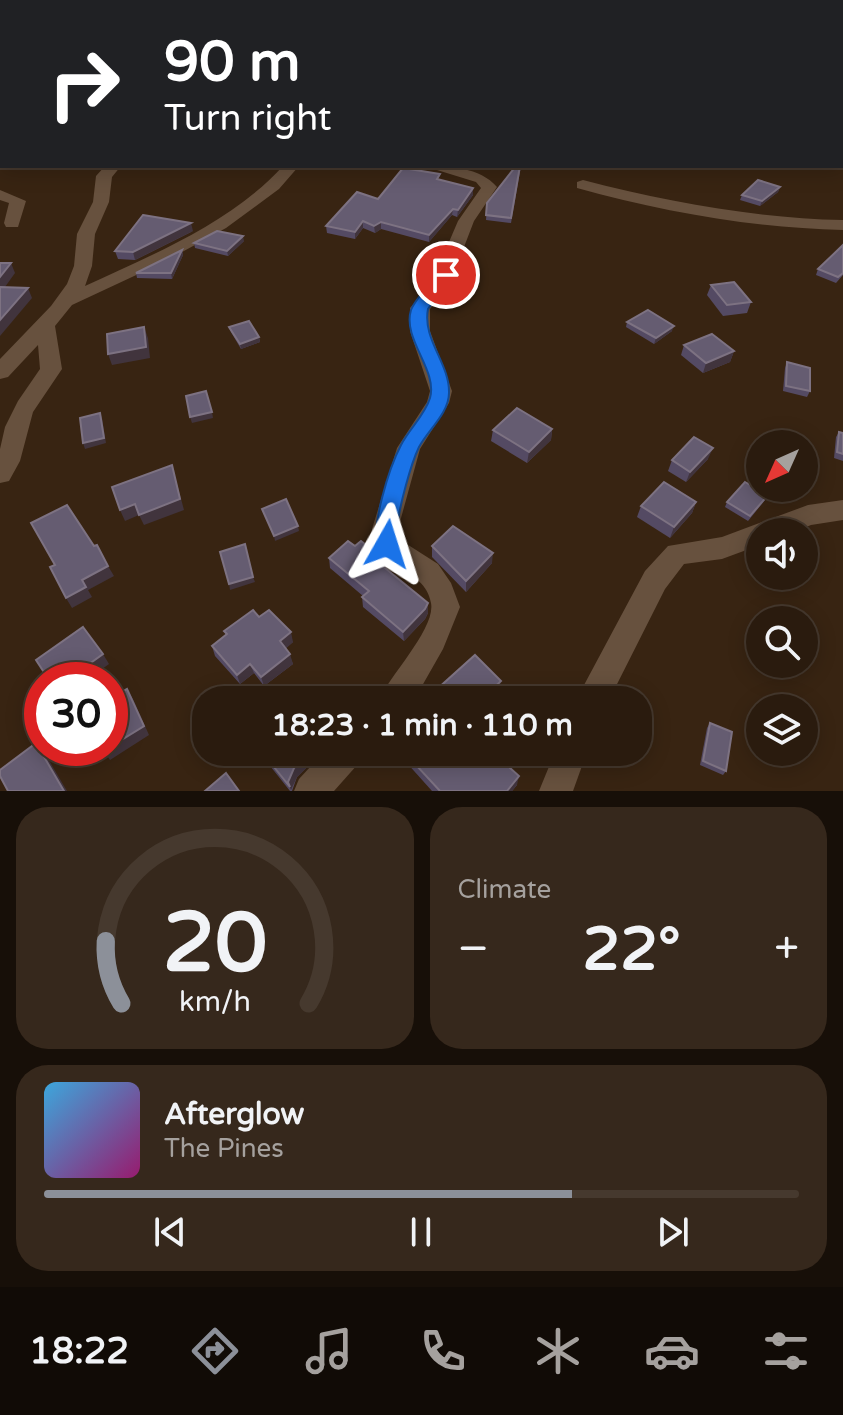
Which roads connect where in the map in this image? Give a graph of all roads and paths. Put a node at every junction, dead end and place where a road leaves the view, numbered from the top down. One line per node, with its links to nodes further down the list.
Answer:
1 (111, 168): 8 (street)
2 (289, 168): 8 (street)
3 (440, 168): 15 (street)
4 (583, 185): 7 (street)
5 (0, 195): 6 (street)
6 (12, 223)
7 (843, 225)
8 (69, 300): 9 (street)
9 (45, 322): 10 (street); 11 (street)
10 (0, 372)
11 (0, 474)
12 (843, 510): 13 (street)
13 (801, 518)
14 (746, 539): 16 (street)
15 (406, 686)
16 (599, 686)
17 (333, 766): 19 (street)
18 (566, 766): 20 (street)
19 (311, 791)
20 (556, 791)

